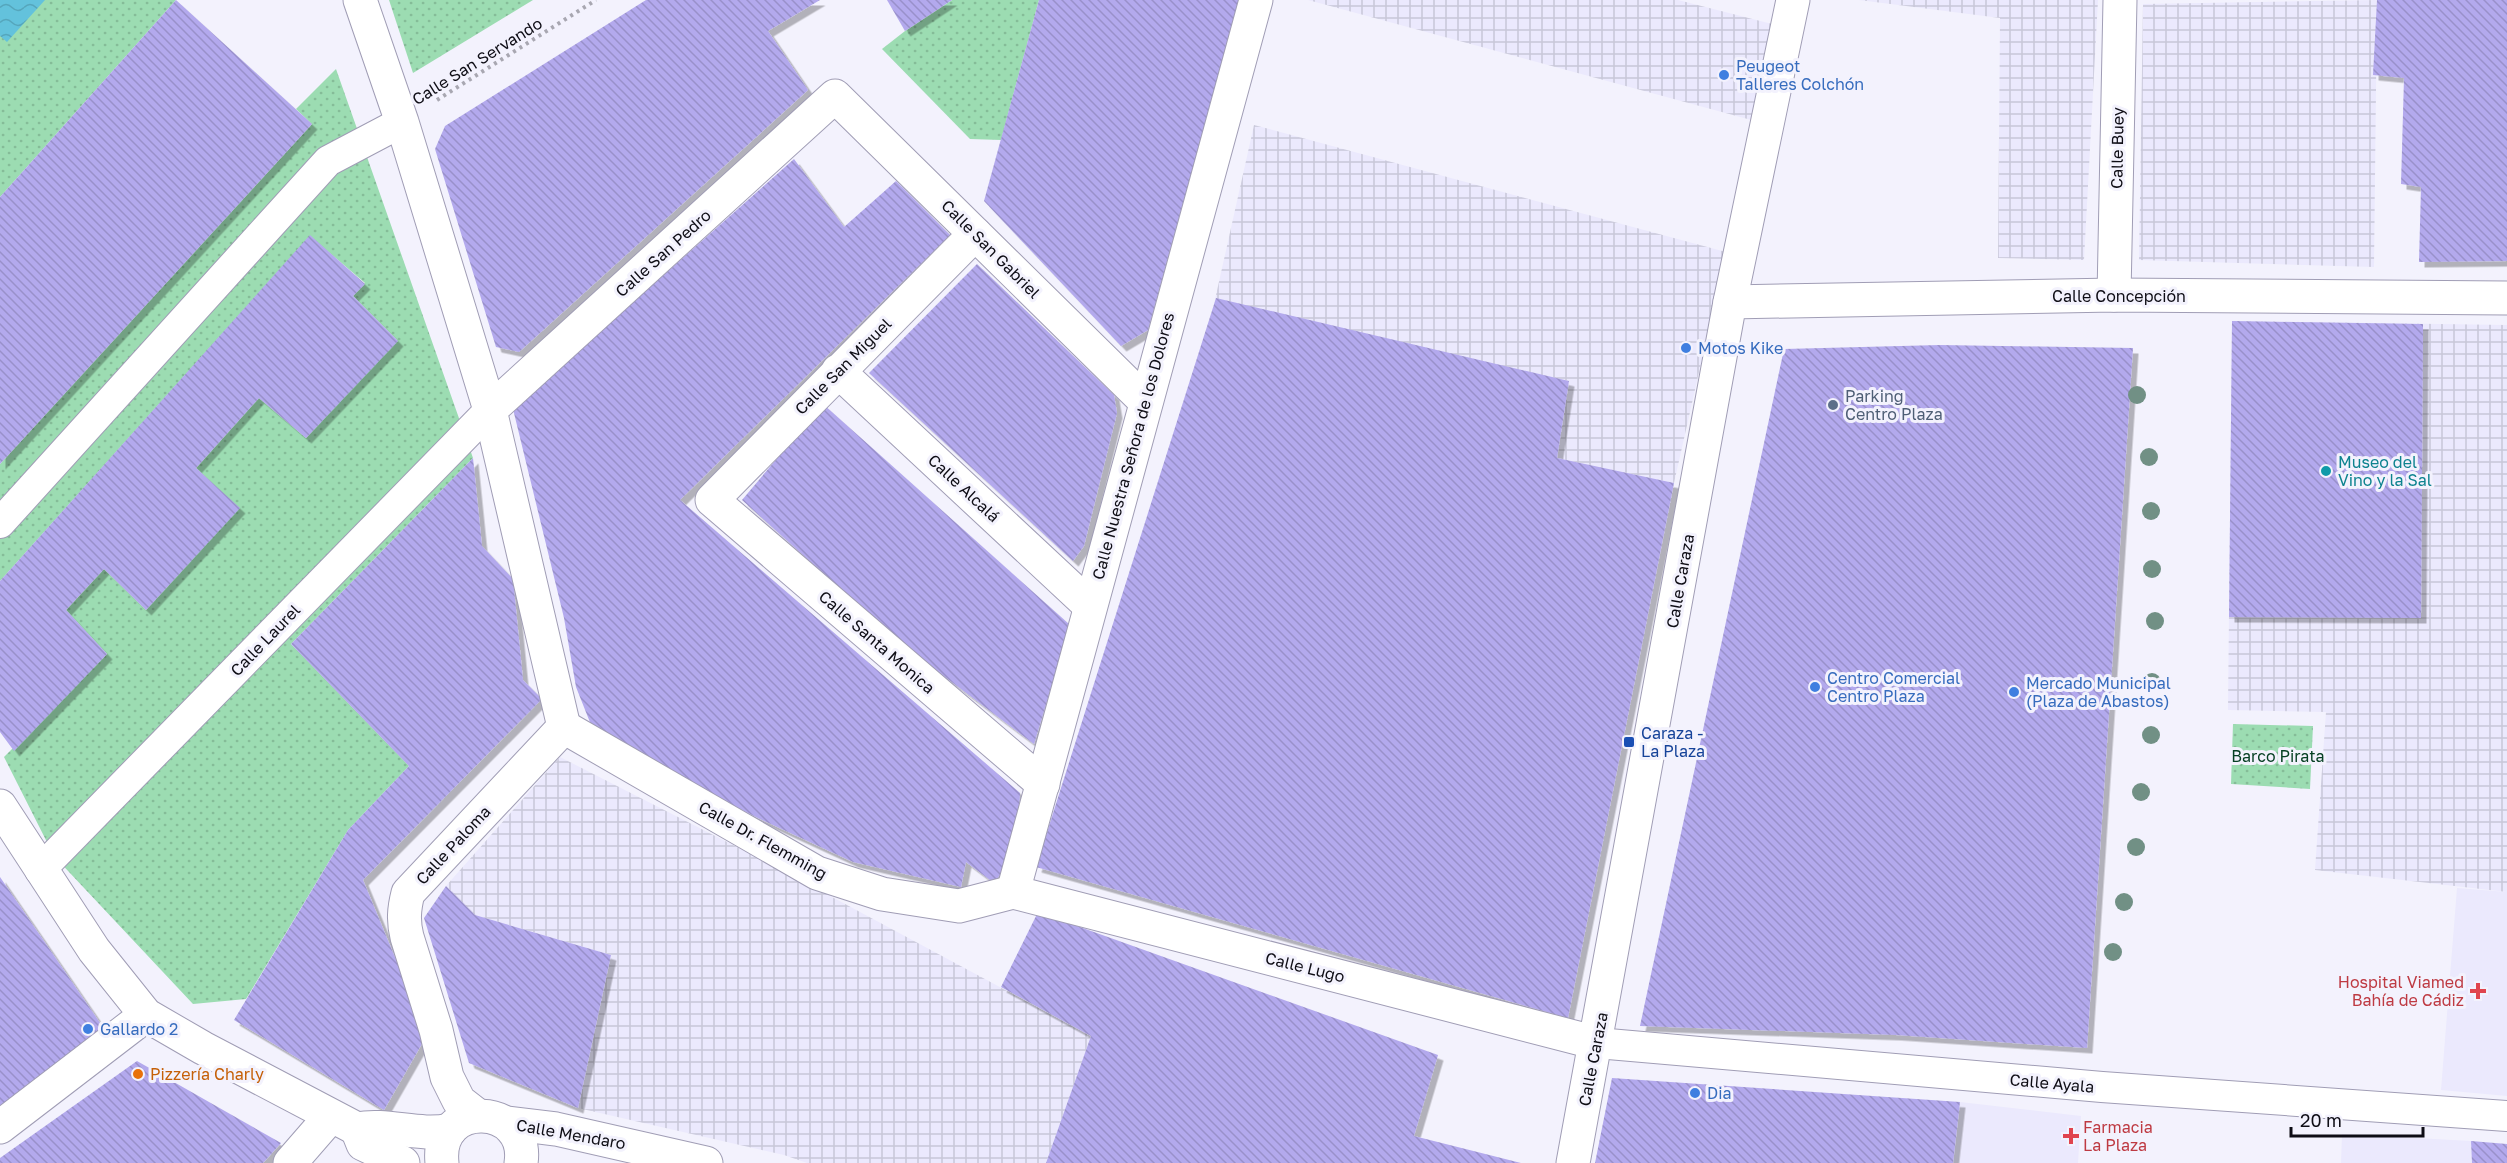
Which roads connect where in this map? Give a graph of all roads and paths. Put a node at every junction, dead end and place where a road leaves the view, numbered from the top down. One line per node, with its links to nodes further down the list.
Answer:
1 (360, 0): 7 (street)
2 (596, 0): 7 (path, Calle San Servando)
3 (1256, 0): 13 (street, Calle Nuestra Señora de los Dolores)
4 (1793, 0): 11 (street, Calle Caraza)
5 (2120, 0): 9 (street, Calle Buey)
6 (835, 96): 8 (street, Calle San Gabriel); 14 (street, Calle San Pedro)
7 (402, 122): 14 (street); 16 (street)
8 (975, 234): 12 (street, Calle San Miguel); 13 (street, Calle San Gabriel)
9 (2114, 296): 10 (street, Calle Concepción); 11 (street, Calle Concepción)
10 (2507, 298)
11 (1730, 302): 24 (street, Calle Caraza)
12 (838, 371): 15 (street, Calle San Miguel); 17 (street, Calle Alcalá)
13 (1146, 402): 17 (street, Calle Nuestra Señora de los Dolores)
14 (490, 410): 18 (street); 21 (street, Calle Laurel)
15 (712, 500): 19 (street, Calle Santa Monica)
16 (0, 523)
17 (1089, 604): 19 (street, Calle Nuestra Señora de los Dolores)
18 (564, 727): 22 (street, Calle Dr. Flemming); 27 (street, Calle Paloma)
19 (1043, 784): 22 (street, Calle Nuestra Señora de los Dolores)
20 (0, 806): 21 (street)
21 (40, 870): 23 (street)
22 (1013, 892): 24 (street, Calle Lugo)
23 (146, 1015): 26 (street); 28 (street)
24 (1597, 1043): 25 (street, Calle Ayala); 34 (street, Calle Caraza)
25 (2507, 1116)
26 (343, 1123): 27 (street, Calle Mendaro); 29 (street); 30 (street)
27 (478, 1123): 31 (street); 32 (street, Calle Paloma); 33 (street, Calle Mendaro)
28 (0, 1127)
29 (290, 1163)
30 (404, 1163)
31 (442, 1163)
32 (521, 1163)
33 (706, 1163)
34 (1573, 1163)

